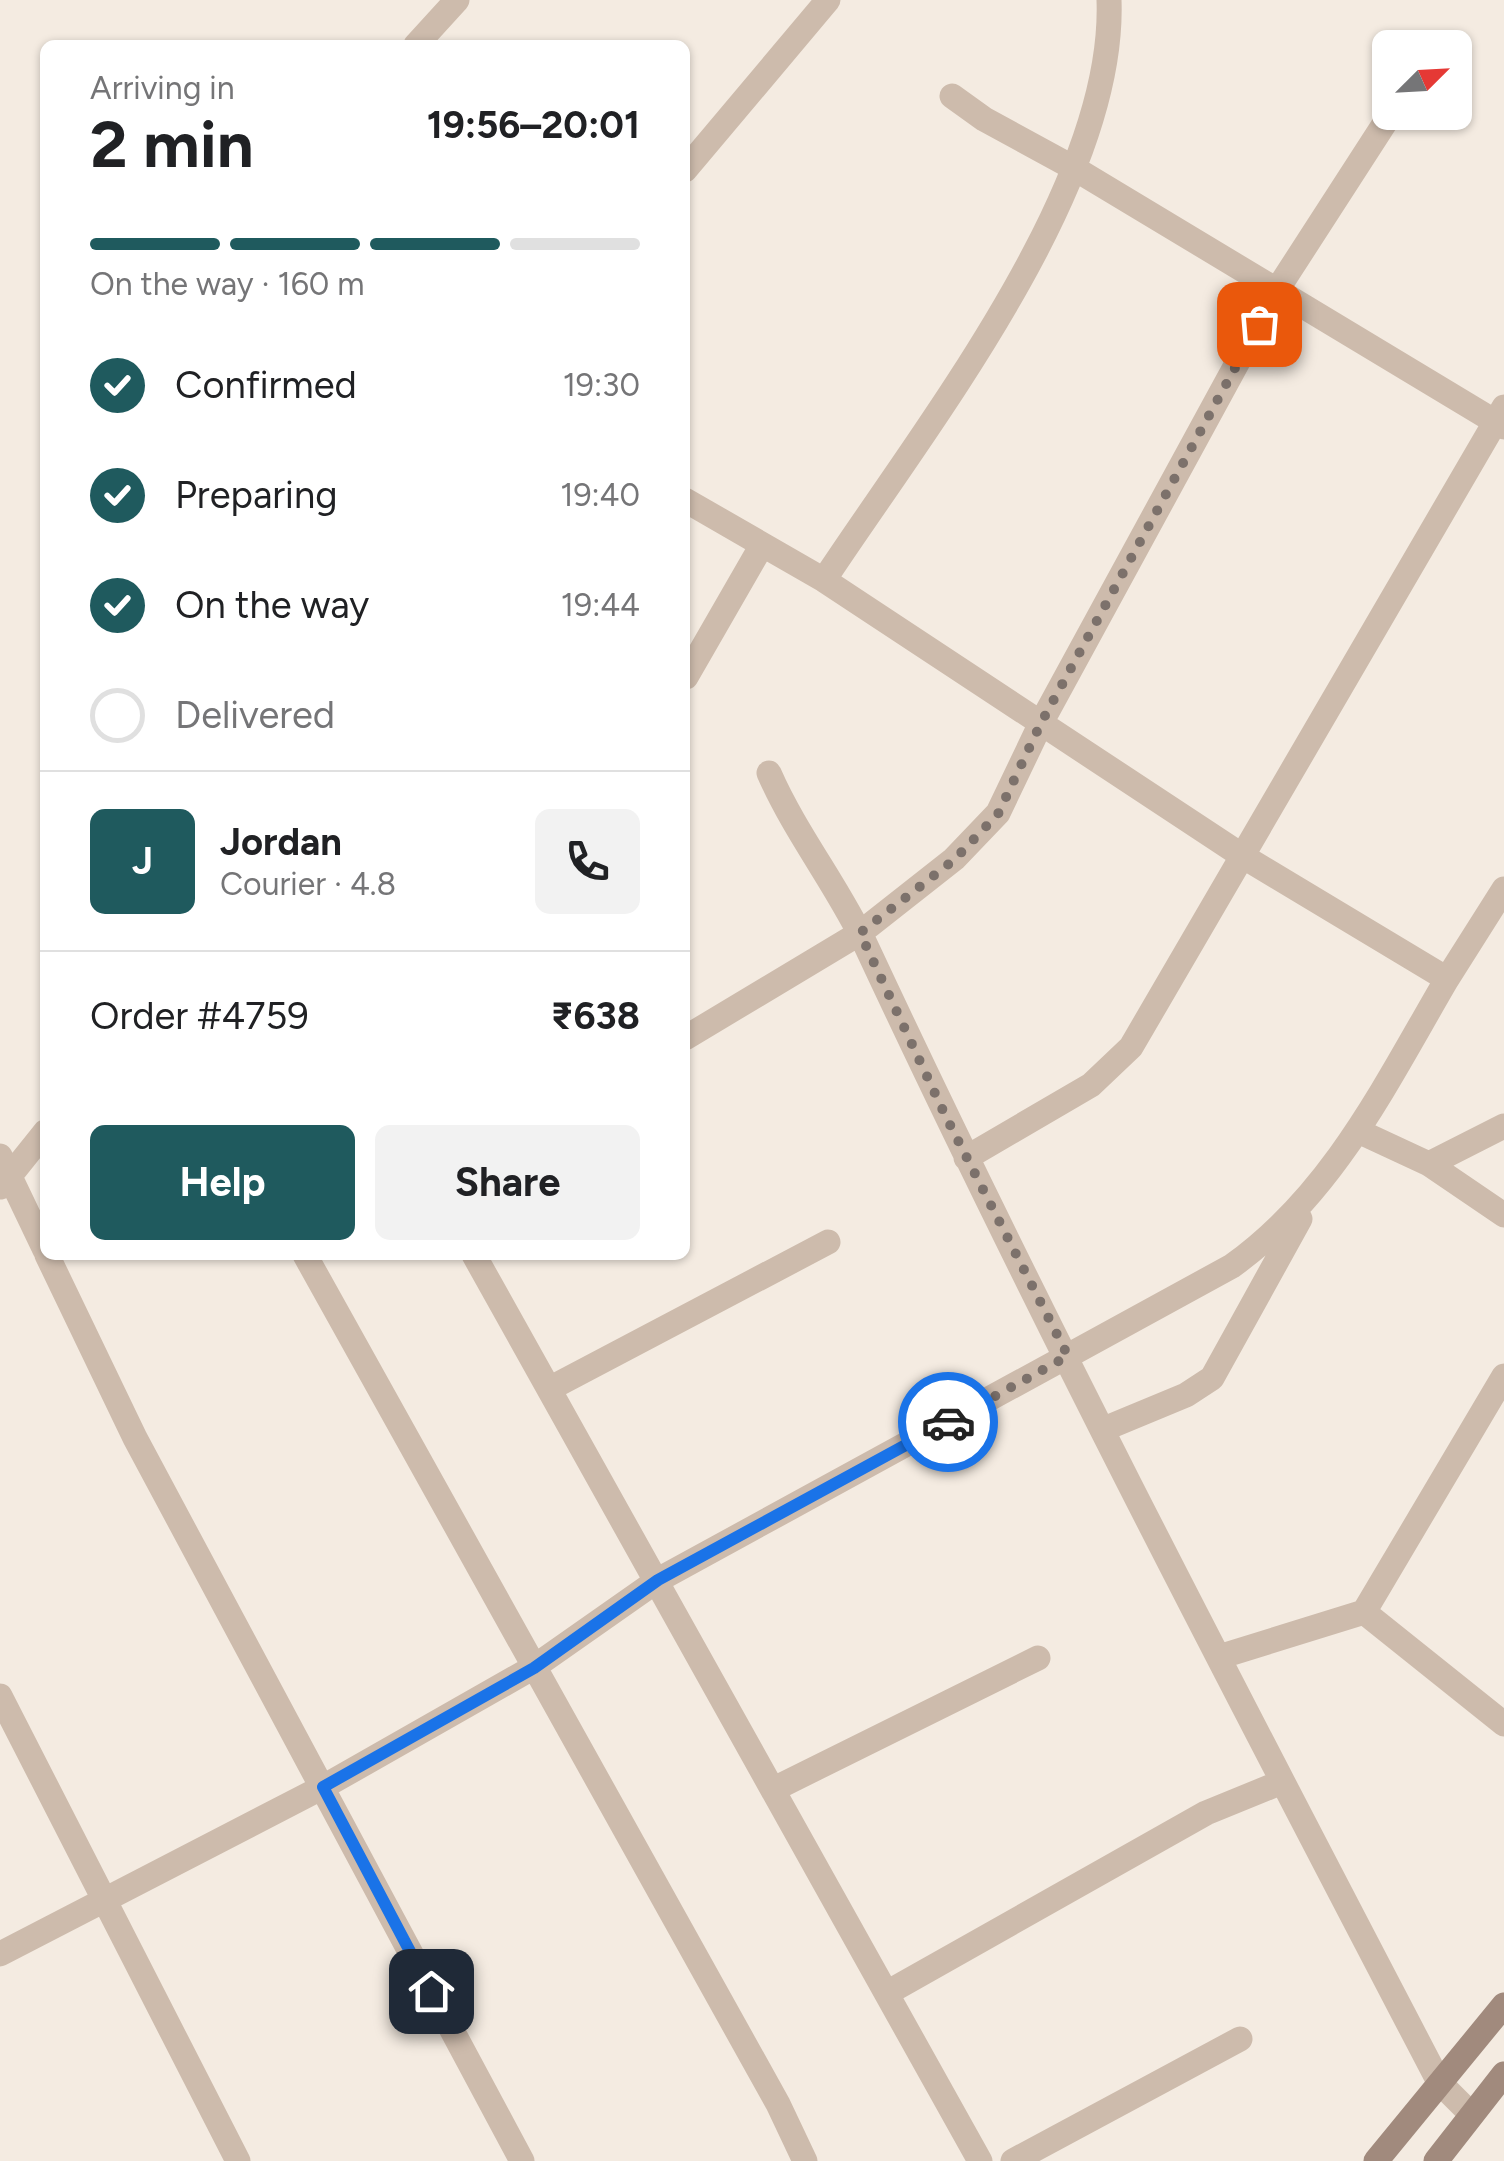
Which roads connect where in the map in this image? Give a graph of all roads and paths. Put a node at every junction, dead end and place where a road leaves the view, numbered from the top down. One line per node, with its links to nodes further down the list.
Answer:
1 (457, 0): 4 (street)
2 (1109, 0): 8 (street)
3 (826, 1): 7 (street)
4 (421, 40)
5 (952, 96): 8 (street)
6 (1380, 130): 9 (street)
7 (690, 164)
8 (1072, 167): 9 (street); 13 (street)
9 (1277, 290): 10 (street); 15 (street)
10 (1501, 418): 17 (street)
11 (690, 503): 12 (street)
12 (762, 546): 13 (street); 14 (street)
13 (824, 580): 15 (street)
14 (690, 670)
15 (1041, 723): 17 (street); 19 (street)
16 (769, 773): 19 (street)
17 (1244, 857): 20 (street); 25 (street)
18 (1504, 889): 20 (street)
19 (860, 933): 21 (street); 25 (street)
20 (1447, 979): 23 (street)
21 (690, 1035)
22 (1504, 1126): 26 (street)
23 (1358, 1130): 26 (street); 28 (street)
24 (40, 1137): 27 (street)
25 (966, 1158): 35 (street)
26 (1429, 1164): 29 (street)
27 (3, 1173): 30 (street)
28 (1312, 1197): 35 (street); 38 (street)
29 (1504, 1216)
30 (40, 1241)
31 (828, 1242): 37 (street)
32 (50, 1260): 47 (street)
33 (308, 1260): 43 (street)
34 (477, 1260): 37 (street)
35 (1068, 1356): 38 (street); 39 (street)
36 (1504, 1376): 40 (street)
37 (549, 1388): 39 (street)
38 (1104, 1429): 41 (street)
39 (658, 1580): 43 (street); 48 (street)
40 (1364, 1612): 41 (street); 45 (street)
41 (1219, 1657): 46 (street)
42 (1038, 1658): 48 (street)
43 (534, 1668): 47 (street); 59 (street)
44 (0, 1696): 49 (street)
45 (1504, 1724)
46 (1282, 1782): 51 (street); 55 (street)
47 (323, 1787): 49 (street); 58 (street)
48 (774, 1789): 51 (street)
49 (104, 1899): 50 (street); 57 (street)
50 (0, 1954)
51 (886, 1992): 60 (street)
52 (1504, 2004): 55 (street)
53 (1240, 2039): 61 (street)
54 (1504, 2074): 56 (street)
55 (1439, 2082): 56 (street); 62 (street)
56 (1471, 2114): 63 (street)
57 (238, 2161)
58 (522, 2161)
59 (804, 2161)
60 (980, 2161)
61 (1013, 2161)
62 (1376, 2161)
63 (1436, 2161)

